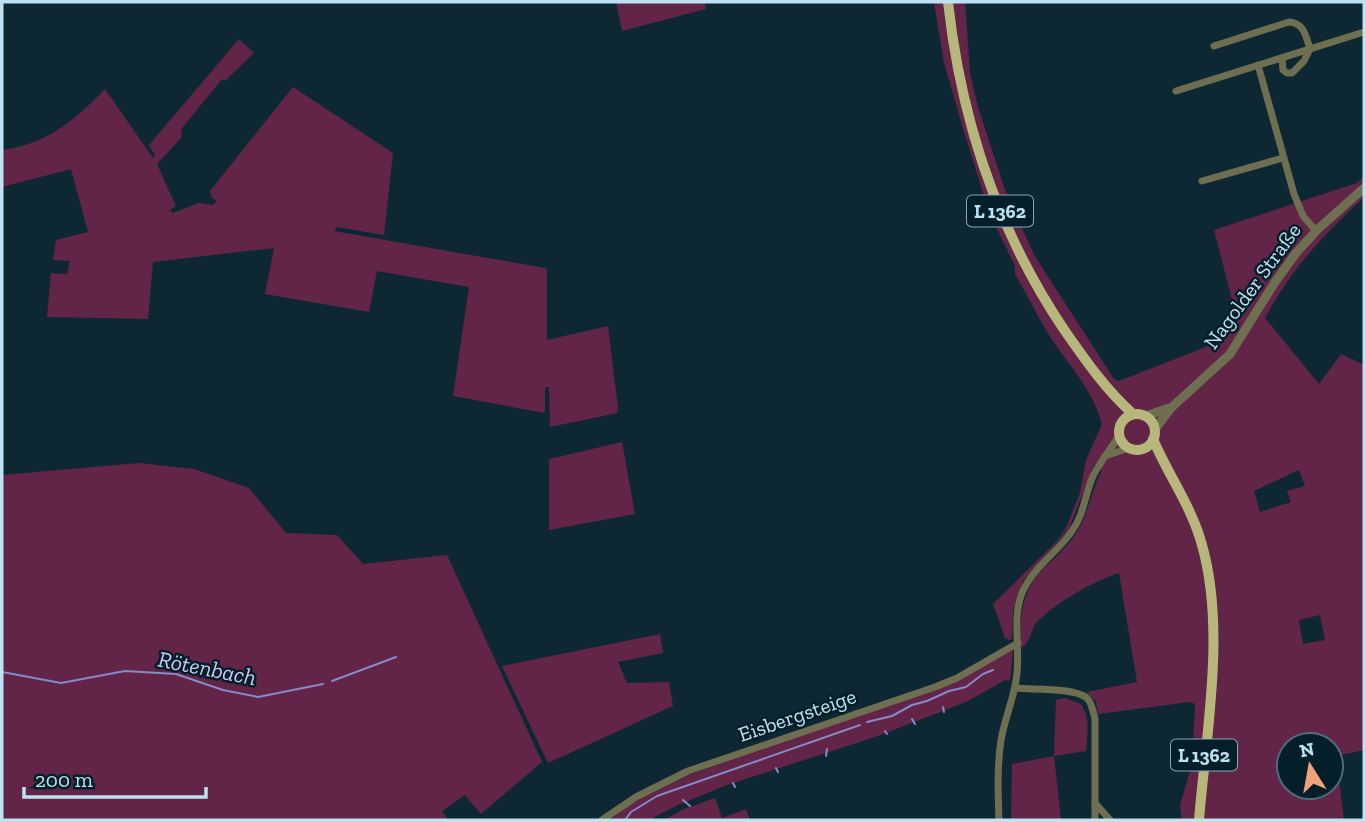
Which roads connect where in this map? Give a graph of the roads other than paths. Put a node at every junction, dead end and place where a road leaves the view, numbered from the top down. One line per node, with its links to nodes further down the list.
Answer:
1 (948, 2): 12 (main road, L 1362)
2 (1364, 32): 4 (street)
3 (1214, 46): 4 (street)
4 (1310, 49): 5 (street); 5 (street)
5 (1282, 58): 6 (street)
6 (1258, 65): 7 (street); 8 (street)
7 (1176, 92)
8 (1283, 158): 9 (street); 11 (street)
9 (1202, 181)
10 (1364, 188): 11 (street, Nagolder Straße)
11 (1316, 231): 13 (street, Nagolder Straße)
12 (1112, 395): 14 (main road, L 1362); 16 (main road, L 1362)
13 (1171, 408): 15 (street, Nagolder Straße); 17 (street, Nagolder Straße)
14 (1133, 414): 15 (main road); 16 (main road)
15 (1146, 416): 17 (main road)
16 (1122, 422): 18 (main road)
17 (1154, 434): 20 (main road); 22 (main road, L 1362)
18 (1119, 436): 19 (main road); 21 (street)
19 (1129, 448): 20 (main road); 21 (street)
20 (1142, 449): 22 (main road, L 1362)
21 (1105, 456): 23 (street)
22 (1164, 465): 30 (main road, L 1362)
23 (1017, 643): 24 (street); 26 (street, Eisbergsteige)
24 (1015, 688): 25 (street); 27 (street)
25 (1095, 803): 28 (street); 29 (street)
26 (603, 820)
27 (999, 820)
28 (1095, 820)
29 (1110, 820)
30 (1199, 820)

